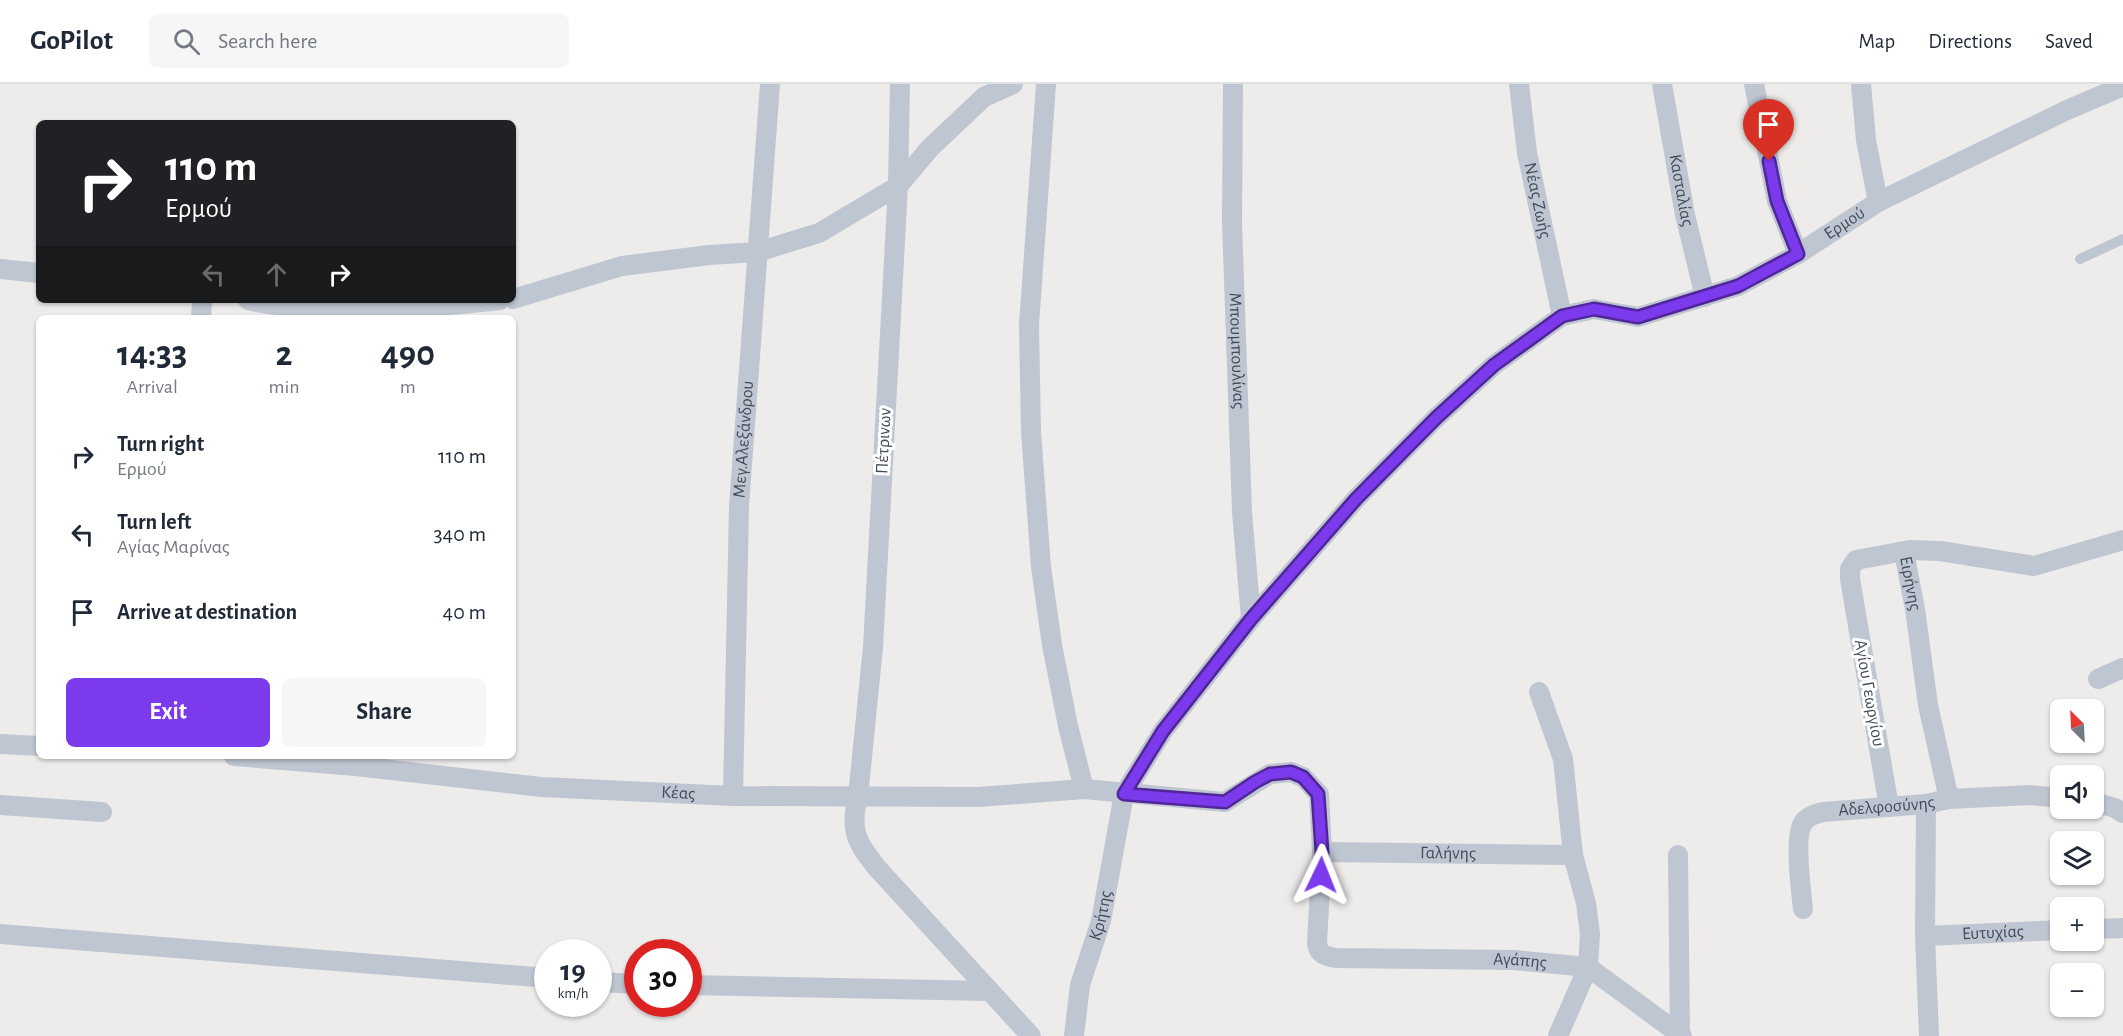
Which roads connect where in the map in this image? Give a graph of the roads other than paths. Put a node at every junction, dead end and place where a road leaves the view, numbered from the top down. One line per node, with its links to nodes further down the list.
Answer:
1 (770, 84): 14 (street, Μεγ.Αλεξάνδρου)
2 (900, 84): 11 (street, Πέτρινων)
3 (1013, 84): 11 (street)
4 (1046, 84): 33 (street)
5 (1233, 84): 26 (street, Μπουμπουλίνας)
6 (1519, 84): 23 (street, Νέας Ζωής)
7 (1662, 84): 19 (street, Κασταλίας)
8 (1754, 84): 15 (street)
9 (1861, 84): 12 (street)
10 (2123, 86): 12 (street, Ερμού)
11 (898, 186): 14 (street); 36 (street, Πέτρινων)
12 (1878, 202): 15 (street, Ερμού)
13 (2123, 239): 16 (lane)
14 (757, 252): 20 (street); 35 (street, Μεγ.Αλεξάνδρου)
15 (1798, 254): 19 (street, Ερμού)
16 (2080, 259)
17 (0, 268): 18 (street)
18 (36, 273)
19 (1705, 297): 23 (street, Ερμού)
20 (516, 298)
21 (260, 303): 22 (street)
22 (474, 303)
23 (1562, 316): 26 (street, Ερμού)
24 (2123, 540): 25 (street, Ειρήνης)
25 (1904, 552): 38 (street, Ειρήνης); 42 (street, Αγίου Γεωργίου)
26 (1251, 619): 34 (street, Ερμού)
27 (2123, 668): 28 (street)
28 (2098, 679)
29 (1539, 692): 46 (street)
30 (0, 744): 31 (street)
31 (36, 746)
32 (271, 759): 35 (street, Κέας)
33 (1084, 789): 34 (street, Κέας); 36 (street, Κέας)
34 (1124, 794): 45 (street, Κέας); 60 (street, Κρήτης)
35 (733, 796): 36 (street, Κέας)
36 (858, 797): 58 (street, Πέτρινων)
37 (2050, 797): 38 (street, Αδελφοσύνης)
38 (1949, 799): 39 (street, Αδελφοσύνης)
39 (1926, 804): 42 (street, Αδελφοσύνης); 53 (street)
40 (0, 805): 43 (street)
41 (2104, 805): 44 (street)
42 (1888, 807): 48 (street, Αδελφοσύνης)
43 (102, 812)
44 (2123, 813)
45 (1322, 852): 46 (street, Γαλήνης); 54 (street, Κέας)
46 (1573, 855): 55 (street)
47 (1678, 855): 62 (street)
48 (1803, 909)
49 (2123, 928): 50 (street)
50 (2104, 929)
51 (2050, 930): 53 (street, Ευτυχίας)
52 (0, 934): 56 (street)
53 (1925, 936): 63 (street)
54 (1336, 958): 55 (street, Αγάπης)
55 (1588, 967): 61 (street); 62 (street)
56 (534, 977)
57 (702, 985): 58 (street)
58 (989, 991): 59 (street, Πέτρινων)
59 (1031, 1036)
60 (1074, 1036)
61 (1558, 1036)
62 (1681, 1036)
63 (1929, 1036)

